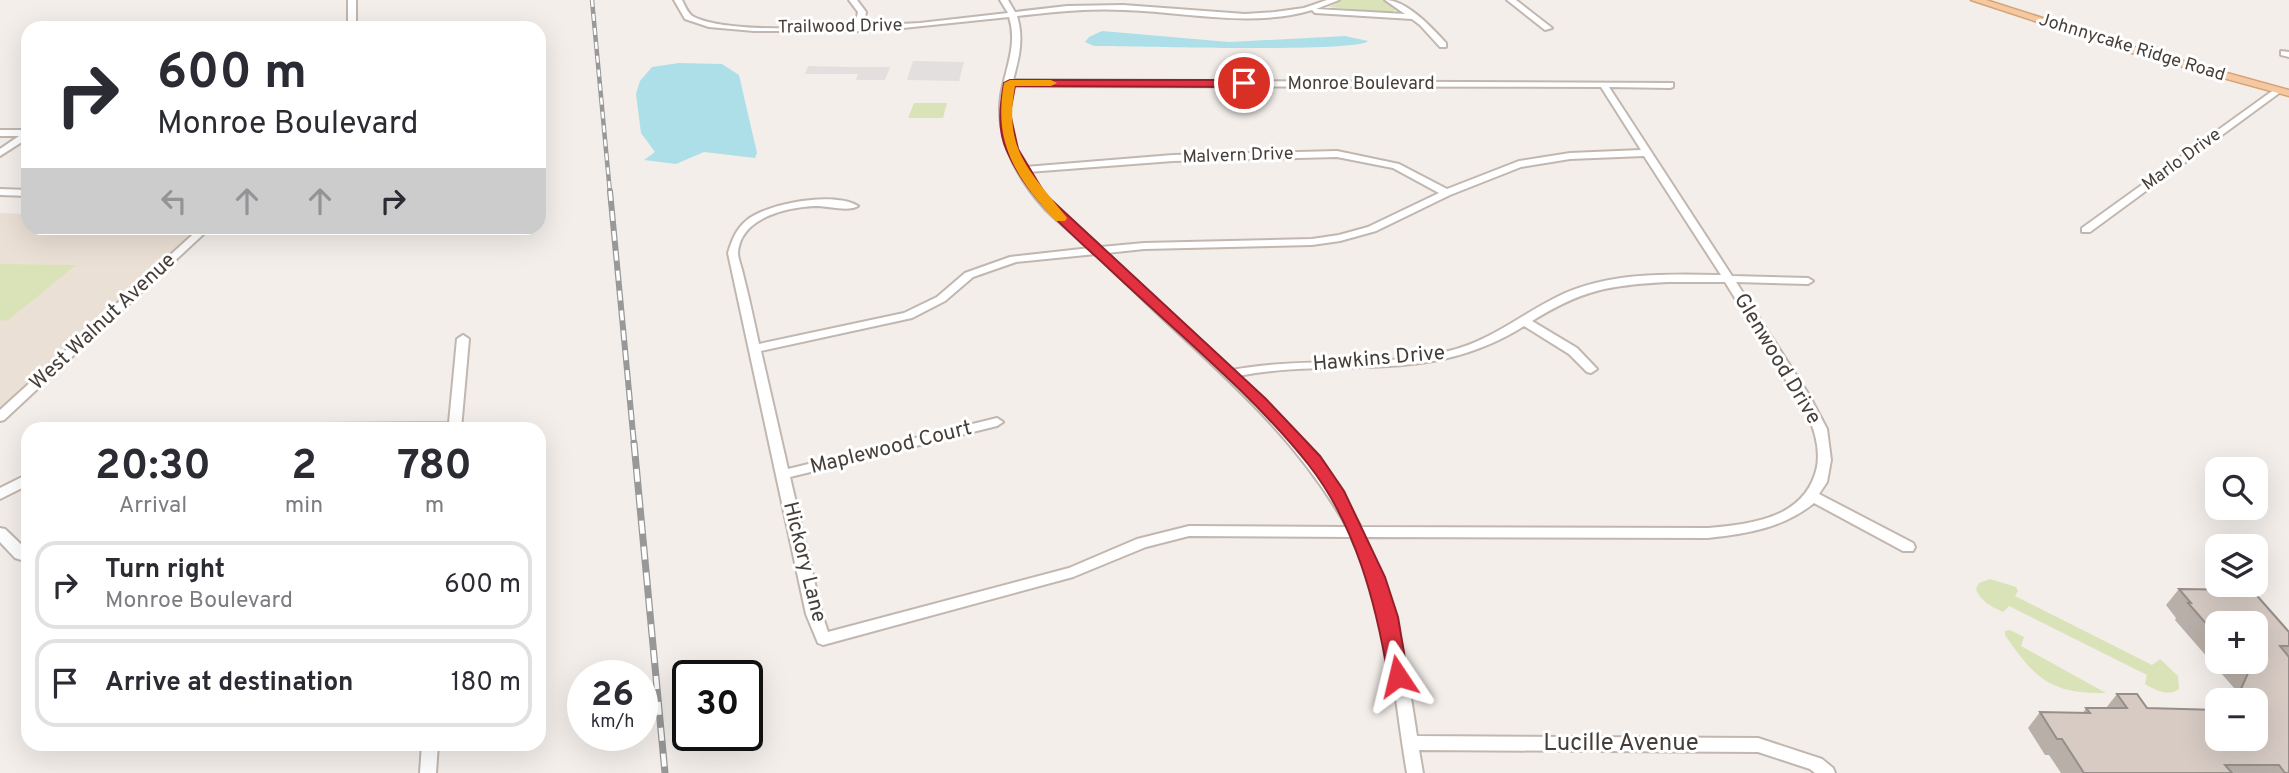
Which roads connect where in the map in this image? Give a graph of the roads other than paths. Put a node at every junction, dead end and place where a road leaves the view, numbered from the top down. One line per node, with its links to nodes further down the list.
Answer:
1 (352, 0): 12 (street)
2 (678, 0): 13 (street, Trailwood Drive)
3 (853, 0): 13 (street)
4 (1004, 0): 10 (street)
5 (1335, 0): 9 (street)
6 (1390, 0): 11 (street)
7 (1511, 0): 14 (street)
8 (1976, 0): 19 (main road, Johnnycake Ridge Road)
9 (1299, 11): 10 (street, Trailwood Drive); 11 (street)
10 (1014, 14): 13 (street, Trailwood Drive); 16 (street)
11 (1415, 17): 15 (street)
12 (352, 21)
13 (859, 28)
14 (1548, 28)
15 (1443, 45)
16 (1010, 83): 17 (street, Monroe Boulevard); 25 (street)
17 (1603, 84): 18 (street, Monroe Boulevard); 24 (street, Glenwood Drive)
18 (1670, 85)
19 (2284, 92): 32 (street, Marlo Drive)
20 (0, 133): 21 (street)
21 (21, 134)
22 (21, 139): 23 (street)
23 (0, 153)
24 (1645, 153): 30 (street); 35 (street, Glenwood Drive)
25 (1022, 170): 30 (street, Malvern Drive); 34 (street)
26 (21, 188): 28 (street)
27 (0, 192): 28 (street)
28 (15, 192): 29 (street)
29 (21, 192)
30 (1447, 192): 34 (street)
31 (853, 206): 39 (street, Hickory Lane)
32 (2086, 230)
33 (197, 235): 42 (street, West Walnut Avenue)
34 (1101, 252): 39 (street); 41 (street)
35 (1729, 281): 36 (street, Hawkins Drive); 37 (street, Hawkins Drive); 48 (street, Glenwood Drive)
36 (1808, 281)
37 (1523, 321): 40 (street); 41 (street, Hawkins Drive)
38 (463, 340): 43 (street)
39 (756, 348): 45 (street, Hickory Lane)
40 (1591, 369)
41 (1229, 374): 49 (street)
42 (0, 417)
43 (456, 422)
44 (997, 422): 45 (street, Maplewood Court)
45 (785, 474): 49 (street, Hickory Lane)
46 (21, 483): 47 (street)
47 (0, 494)
48 (1814, 497): 49 (street); 51 (street)
49 (1356, 531): 53 (street)
50 (0, 533): 52 (street)
51 (1908, 547)
52 (21, 554)
53 (1409, 743): 56 (street); 57 (street, Lucille Avenue)
54 (430, 751): 55 (street)
55 (428, 773)
56 (1416, 773)
57 (1827, 773)

